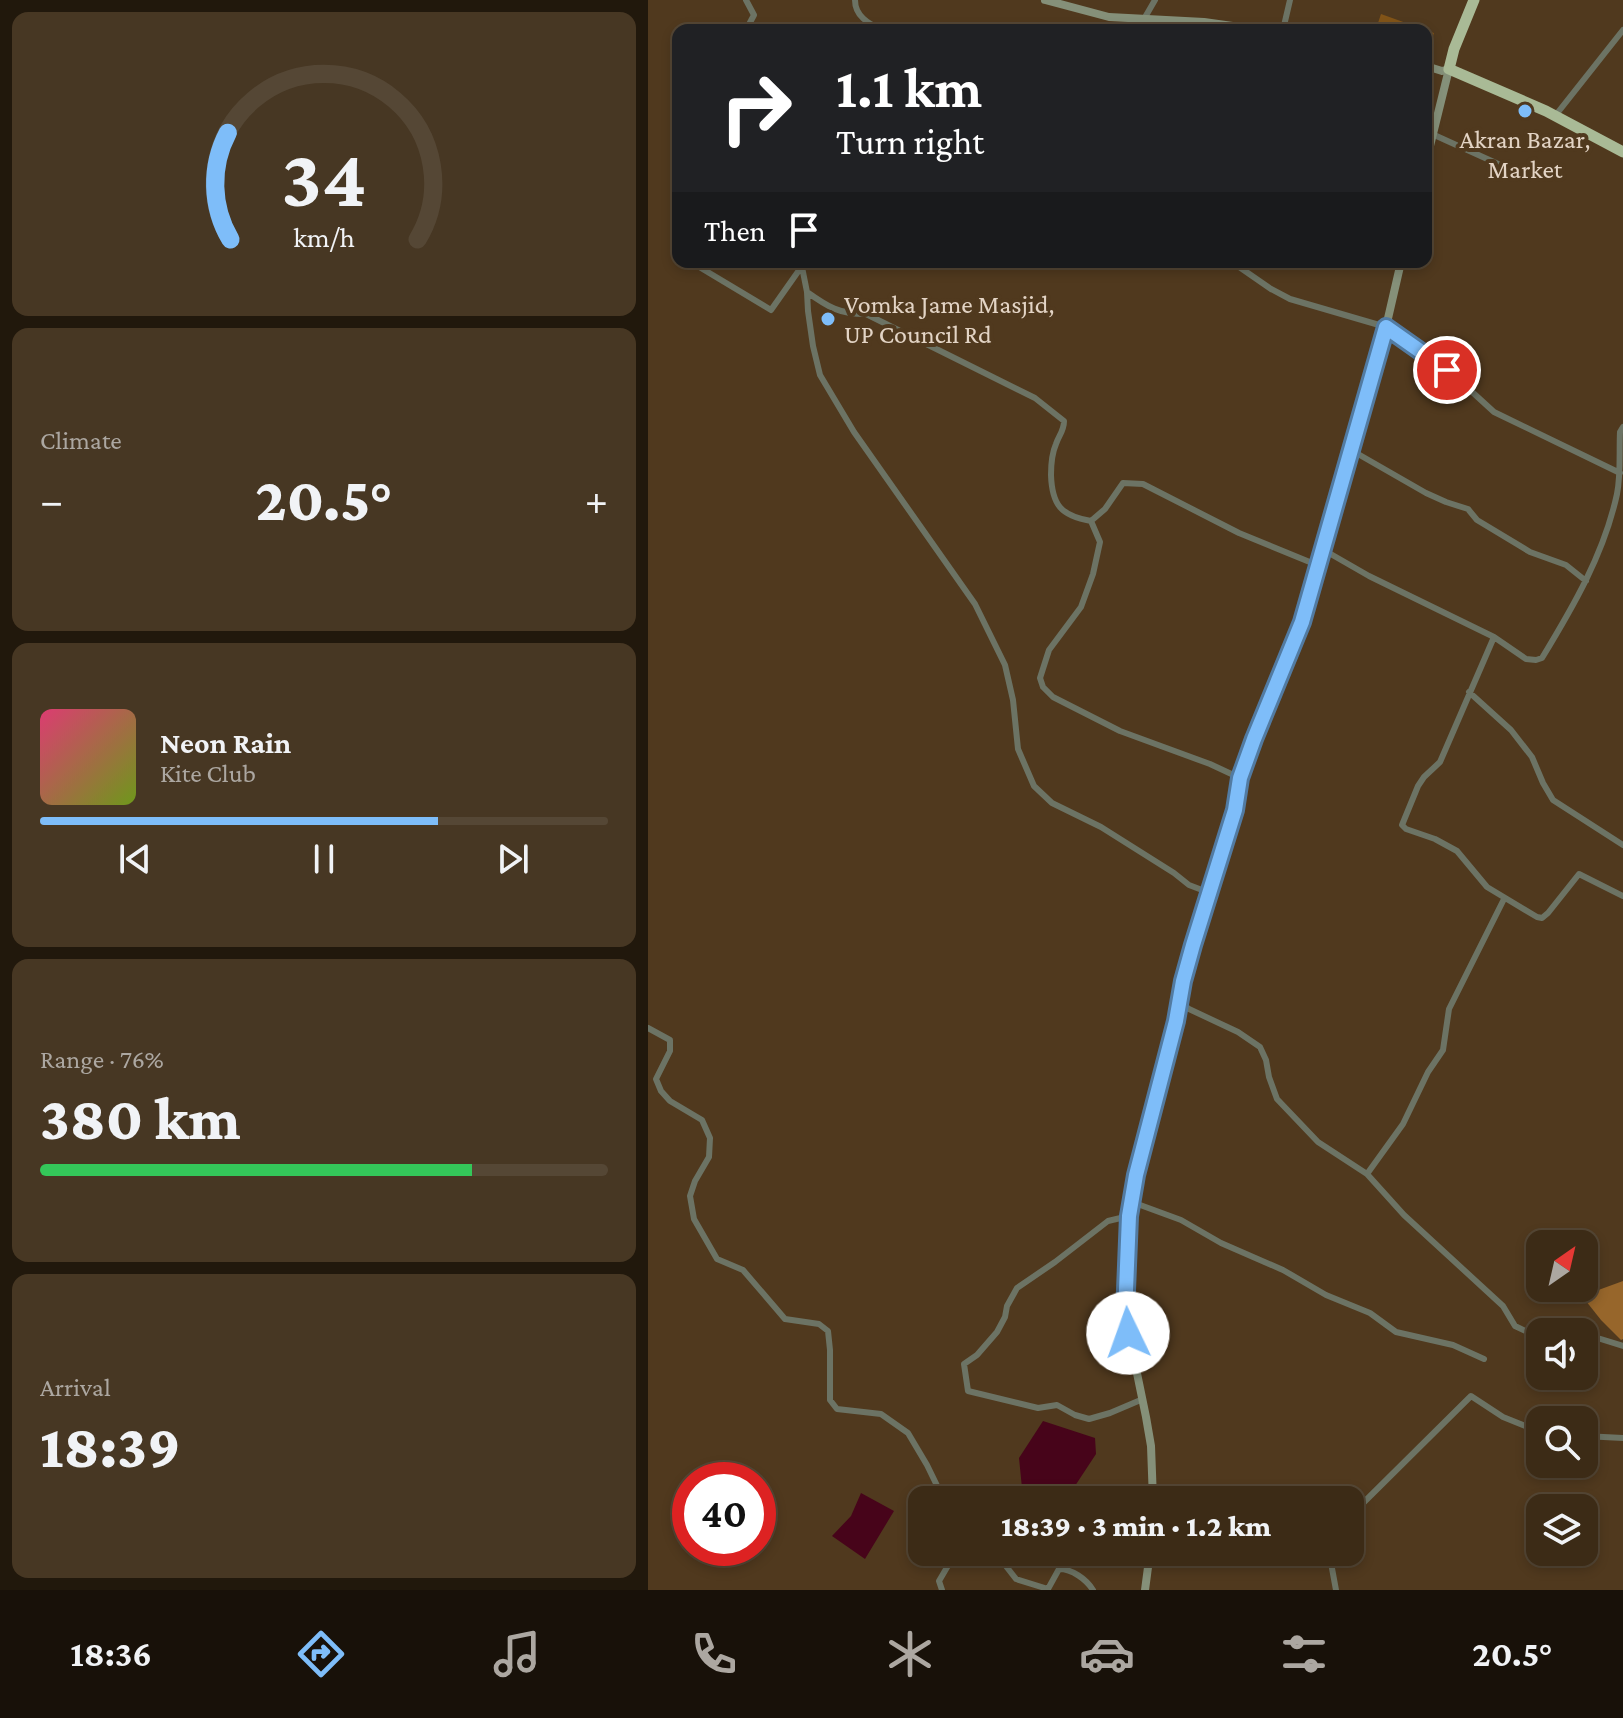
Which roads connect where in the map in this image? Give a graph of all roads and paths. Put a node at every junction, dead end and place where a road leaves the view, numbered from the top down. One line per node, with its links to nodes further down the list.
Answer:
1 (746, 0): 8 (street)
2 (855, 0): 9 (street)
3 (1045, 0): 7 (street)
4 (1155, 0): 7 (street)
5 (1290, 0): 11 (street)
6 (1474, 0): 14 (highway)
7 (1144, 19): 10 (street)
8 (749, 24)
9 (872, 24)
10 (1215, 24)
11 (1284, 24)
12 (1623, 30): 15 (street)
13 (1432, 68): 14 (street)
14 (1449, 69): 15 (highway); 16 (street)
15 (1555, 116): 17 (highway)
16 (1432, 134): 18 (street)
17 (1623, 152)
18 (1516, 172)
19 (701, 268): 20 (street)
20 (799, 268)
21 (803, 268): 24 (street)
22 (1241, 268): 25 (street)
23 (1400, 268): 25 (street)
24 (807, 292): 29 (street); 37 (street)
25 (1386, 327): 27 (street); 28 (street)
26 (1623, 427): 28 (street)
27 (1351, 450): 30 (street); 32 (street)
28 (1620, 473): 32 (street)
29 (1091, 521): 31 (street); 35 (street)
30 (1322, 549): 31 (street); 33 (street)
31 (1317, 565): 35 (street)
32 (1586, 581): 33 (street)
33 (1494, 637): 34 (street)
34 (1469, 692): 36 (street); 39 (street)
35 (1240, 778): 37 (street)
36 (1623, 845)
37 (1210, 893): 40 (street)
38 (1623, 896): 39 (street)
39 (1504, 899): 42 (street)
40 (1179, 1002): 42 (street); 43 (street)
41 (648, 1028): 53 (street)
42 (1367, 1174): 45 (street)
43 (1132, 1202): 44 (street); 48 (street)
44 (1129, 1216): 49 (street); 49 (street)
45 (1526, 1331)
46 (1598, 1338): 47 (street)
47 (1623, 1346)
48 (1484, 1359)
49 (1143, 1399): 54 (street)
50 (1526, 1426): 55 (street)
51 (1598, 1437): 52 (street)
52 (1623, 1438)
53 (937, 1486)
54 (1152, 1486)
55 (1364, 1502)
56 (948, 1566): 60 (street)
57 (1006, 1566): 61 (street)
58 (1148, 1566): 62 (street)
59 (1332, 1566): 63 (street)
60 (942, 1590)
61 (1093, 1590)
62 (1145, 1590)
63 (1336, 1590)

